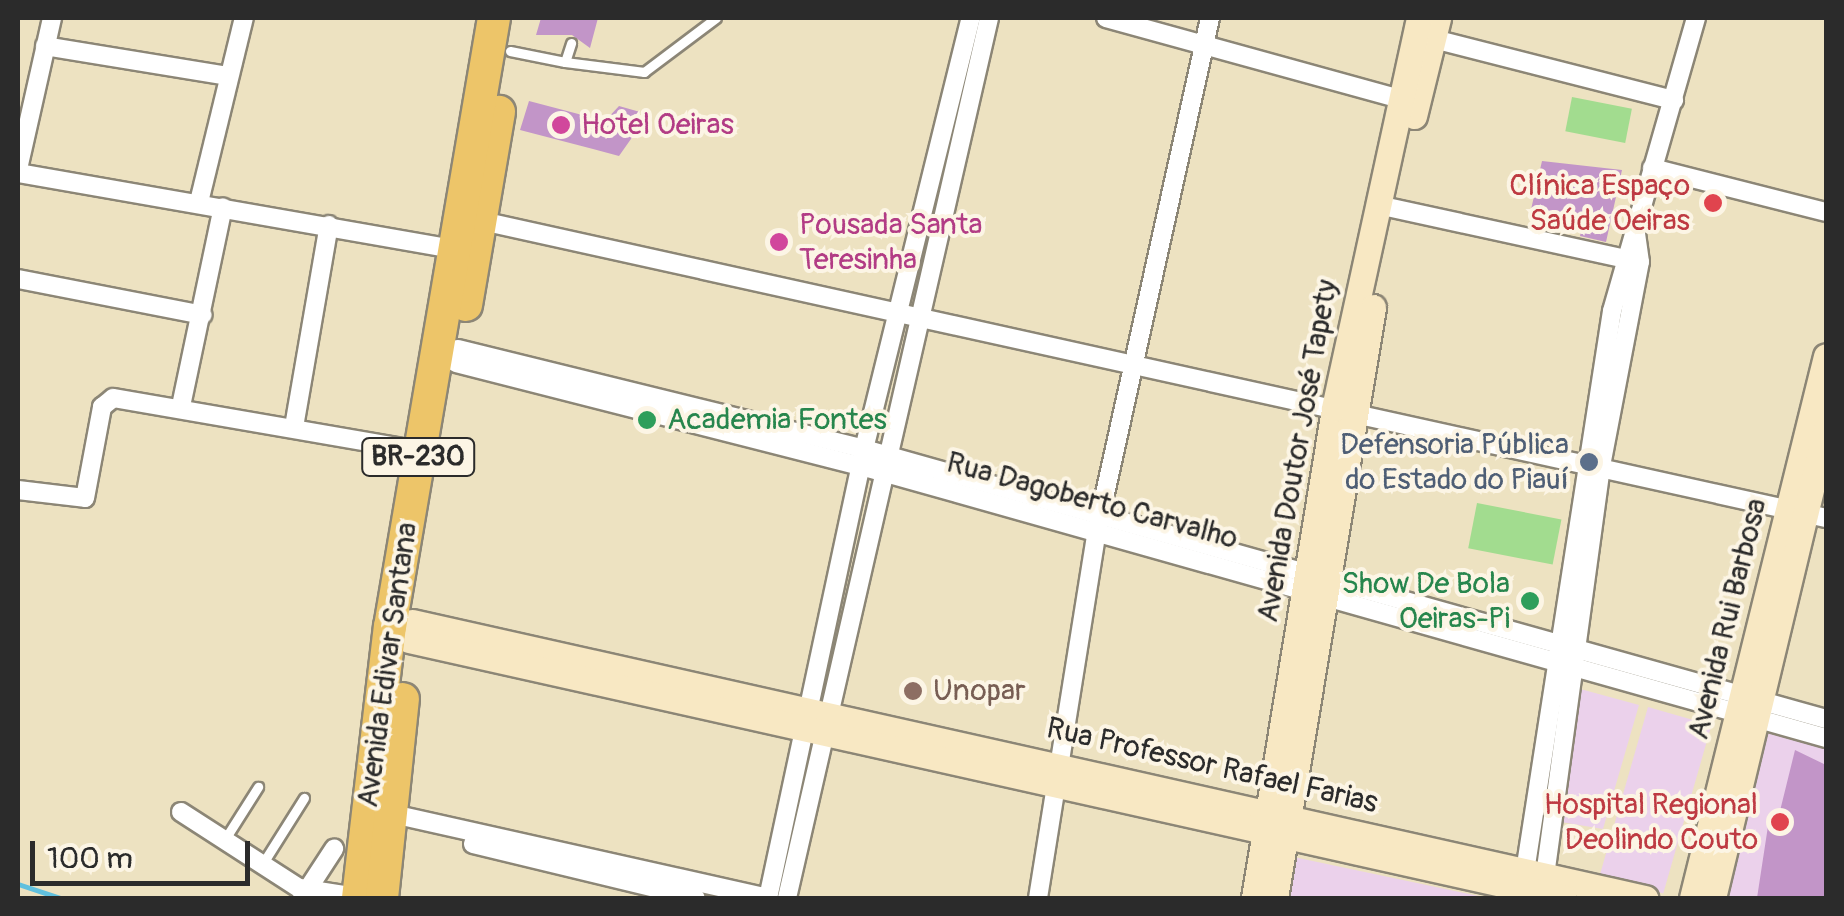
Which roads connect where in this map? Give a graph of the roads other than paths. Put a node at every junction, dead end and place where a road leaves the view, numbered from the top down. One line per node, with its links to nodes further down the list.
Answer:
1 (52, 18): 14 (street)
2 (244, 18): 17 (street)
3 (494, 18): 20 (highway, Avenida Edivar Santana / BR-230)
4 (516, 18): 15 (highway, Avenida Edivar Santana / BR-230)
5 (716, 18): 16 (lane)
6 (971, 18): 33 (street)
7 (989, 18): 33 (street)
8 (1106, 18): 13 (street)
9 (1210, 18): 13 (street)
10 (1696, 18): 18 (street)
11 (1426, 27): 18 (street); 19 (main road, Avenida Doutor José Tapety)
12 (570, 43): 16 (lane)
13 (1203, 44): 19 (street); 36 (street)
14 (45, 46): 17 (street); 22 (street)
15 (510, 51): 16 (lane); 20 (highway, Avenida Edivar Santana / BR-230)
16 (565, 62)
17 (228, 76): 23 (street)
18 (1674, 100): 21 (street)
19 (1408, 101): 25 (main road, Avenida Doutor José Tapety)
20 (487, 121): 27 (highway, Avenida Edivar Santana / BR-230); 29 (highway, Avenida Edivar Santana / BR-230)
21 (1652, 168): 26 (street); 30 (street)
22 (18, 171): 23 (street)
23 (199, 202): 24 (street)
24 (223, 206): 28 (street); 32 (street)
25 (1386, 207): 30 (street); 38 (main road, Avenida Doutor José Tapety)
26 (1826, 212)
27 (482, 221): 33 (street); 34 (highway, Avenida Edivar Santana / BR-230)
28 (329, 225): 29 (street); 39 (street)
29 (454, 249): 41 (highway, Avenida Edivar Santana / BR-230)
30 (1632, 260): 44 (street)
31 (18, 280): 32 (street)
32 (203, 315): 37 (street)
33 (906, 318): 36 (street); 42 (street); 43 (street)
34 (457, 356): 42 (street, Rua Dagoberto Carvalho); 49 (highway, Avenida Edivar Santana / BR-230)
35 (1826, 356): 46 (main road, Avenida Rui Barbosa)
36 (1134, 370): 38 (street); 47 (street)
37 (181, 406): 39 (street); 45 (street)
38 (1342, 410): 44 (street); 48 (main road, Avenida Doutor José Tapety)
39 (294, 427): 41 (street)
40 (1826, 429): 46 (main road, Avenida Rui Barbosa)
41 (419, 451): 60 (highway, Avenida Edivar Santana / BR-230)
42 (863, 457): 43 (street, Rua Dagoberto Carvalho); 53 (street)
43 (882, 463): 47 (street, Rua Dagoberto Carvalho); 53 (street)
44 (1593, 464): 46 (street); 50 (street)
45 (18, 490)
46 (1807, 514): 52 (main road, Avenida Rui Barbosa)
47 (1099, 522): 48 (street, Rua Dagoberto Carvalho); 56 (street)
48 (1317, 582): 50 (street, Rua Dagoberto Carvalho); 51 (street, Rua Dagoberto Carvalho); 61 (main road, Avenida Doutor José Tapety)
49 (411, 631): 53 (main road, Rua Professor Rafael Farias); 60 (highway, Avenida Edivar Santana / BR-230)
50 (1566, 647): 51 (street); 52 (street, Rua Dagoberto Carvalho)
51 (1563, 667): 52 (street, Rua Dagoberto Carvalho); 65 (street)
52 (1749, 709): 54 (street, Rua Dagoberto Carvalho); 55 (street, Rua Dagoberto Carvalho); 75 (main road, Avenida Rui Barbosa); 76 (main road, Avenida Rui Barbosa)
53 (813, 719): 56 (main road, Rua Professor Rafael Farias); 69 (street); 70 (street)
54 (1826, 719)
55 (1826, 738)
56 (1058, 774): 61 (main road, Rua Professor Rafael Farias); 71 (street)
57 (258, 787): 62 (lane)
58 (304, 798): 64 (lane)
59 (181, 812): 62 (street)
60 (378, 816): 67 (highway, Avenida Edivar Santana / BR-230); 68 (street); 69 (street)
61 (1278, 823): 65 (main road, Rua Professor Rafael Farias); 72 (main road, Avenida Doutor José Tapety); 73 (main road, Avenida Doutor José Tapety)
62 (224, 842): 64 (street)
63 (334, 850): 66 (street)
64 (262, 866): 66 (street)
65 (1537, 889): 74 (main road, Rua Professor Rafael Farias)
66 (305, 894): 67 (street)
67 (366, 898)
68 (696, 898)
69 (768, 898)
70 (787, 898)
71 (1038, 898)
72 (1254, 898)
73 (1276, 898)
74 (1645, 898)
75 (1692, 898)
76 (1713, 898)

